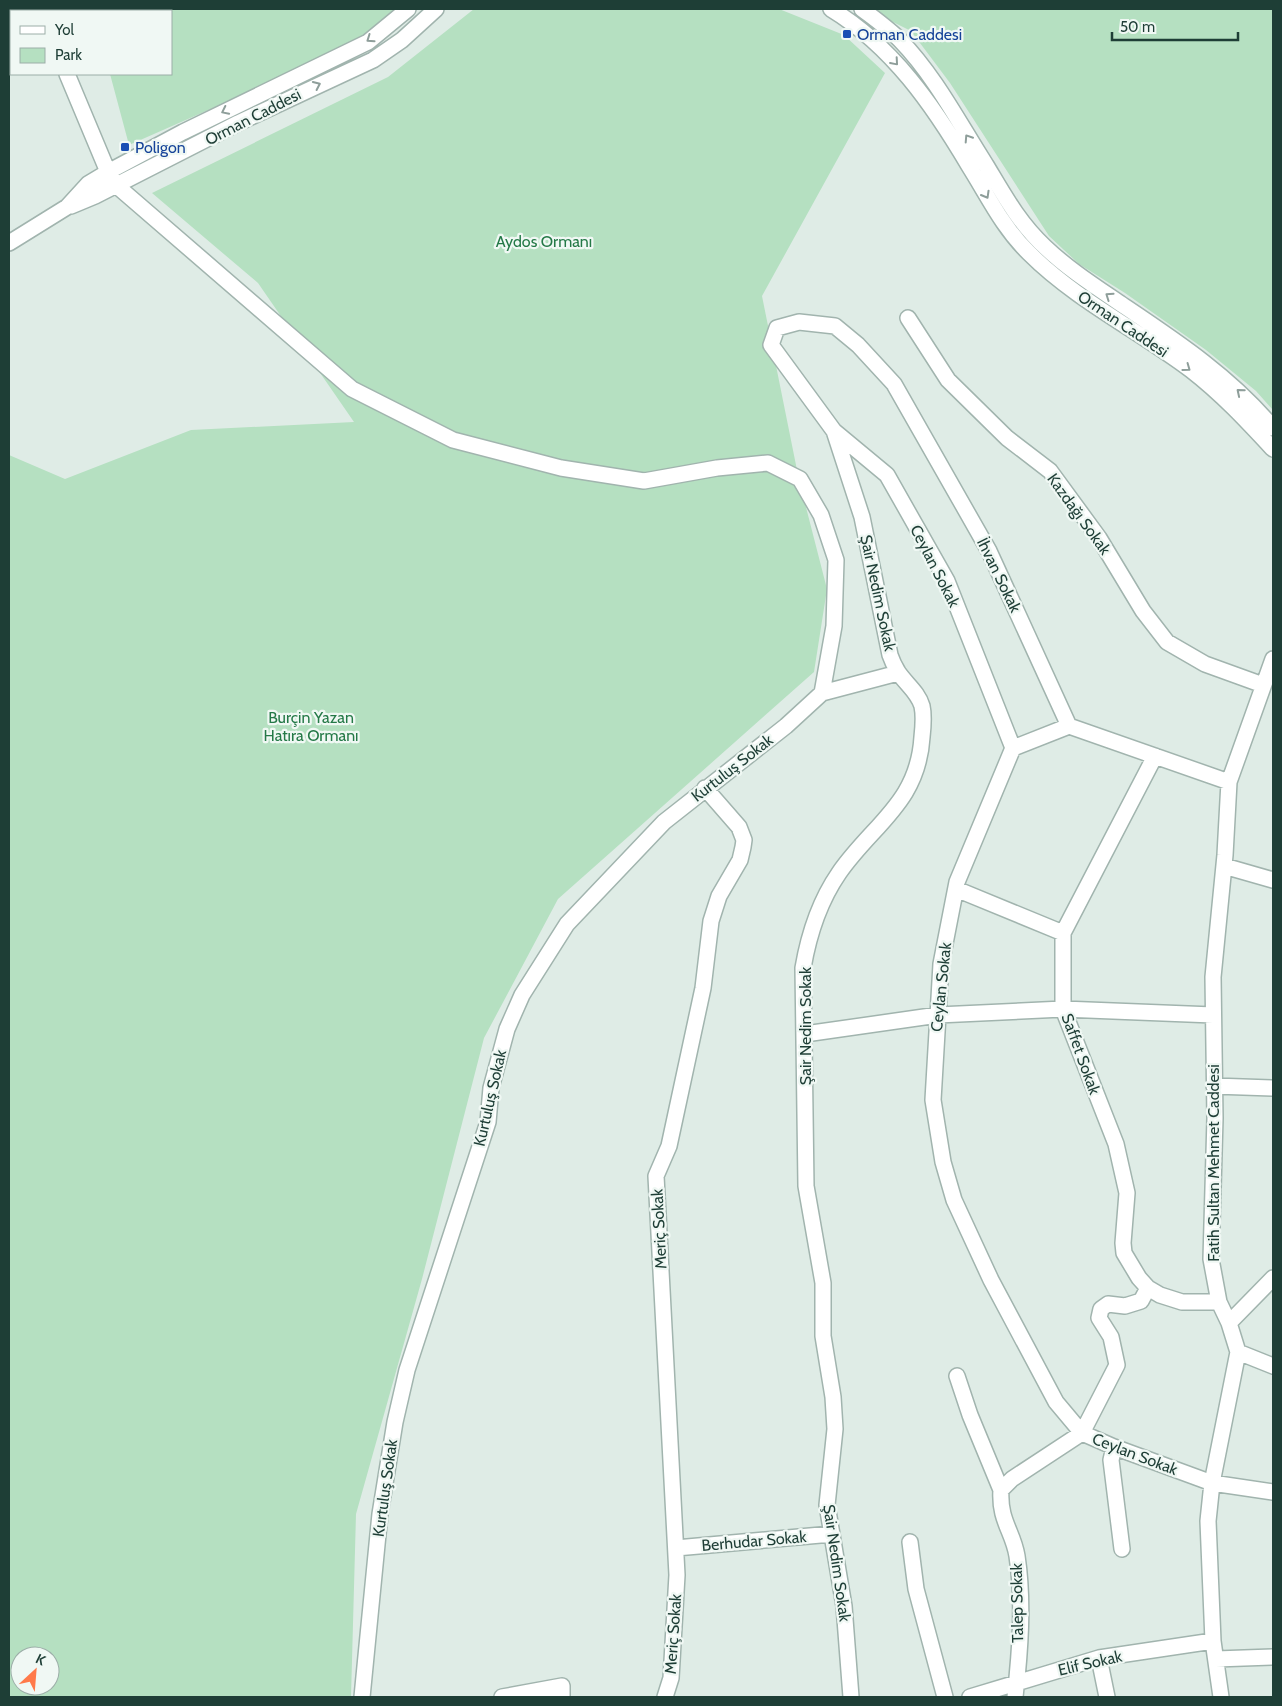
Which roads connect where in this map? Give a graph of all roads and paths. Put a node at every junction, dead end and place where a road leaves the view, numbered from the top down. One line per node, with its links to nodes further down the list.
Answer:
1 (408, 9): 6 (street, Orman Caddesi, one-way to 6)
2 (436, 9): 7 (street, Orman Caddesi, one-way to 2)
3 (831, 9): 14 (street, Orman Caddesi, one-way to 14)
4 (862, 9): 12 (street, Orman Caddesi, one-way to 4)
5 (67, 75): 6 (street)
6 (108, 172): 7 (street); 8 (street, Orman Caddesi)
7 (117, 186): 8 (street, Orman Caddesi); 18 (street)
8 (67, 207): 9 (street)
9 (9, 243)
10 (908, 318): 17 (street, Kazdağı Sokak)
11 (799, 322): 13 (street, Şair Nedim Sokak); 19 (street, İhvan Sokak)
12 (1273, 428)
13 (834, 431): 16 (street, Şair Nedim Sokak); 20 (street, Ceylan Sokak)
14 (1273, 449)
15 (1273, 659): 17 (street, Fatih Sultan Mehmet Caddesi)
16 (898, 673): 18 (street, Kurtuluş Sokak); 31 (street, Şair Nedim Sokak)
17 (1264, 685): 22 (street, Fatih Sultan Mehmet Caddesi)
18 (822, 693): 23 (street, Kurtuluş Sokak)
19 (1069, 726): 20 (street); 21 (street)
20 (1013, 748): 26 (street, Ceylan Sokak)
21 (1155, 756): 22 (street); 27 (street, Saffet Sokak)
22 (1229, 782): 24 (street, Fatih Sultan Mehmet Caddesi)
23 (704, 788): 48 (street, Meriç Sokak); 55 (street, Kurtuluş Sokak)
24 (1224, 866): 25 (street); 30 (street, Fatih Sultan Mehmet Caddesi)
25 (1273, 880)
26 (956, 889): 27 (street); 29 (street, Ceylan Sokak)
27 (1063, 933): 28 (street, Saffet Sokak)
28 (1063, 1009): 29 (street); 30 (street); 35 (street, Saffet Sokak)
29 (938, 1015): 31 (street); 41 (street, Ceylan Sokak)
30 (1213, 1015): 32 (street, Fatih Sultan Mehmet Caddesi)
31 (805, 1034): 46 (street, Şair Nedim Sokak)
32 (1214, 1086): 33 (street); 36 (street, Fatih Sultan Mehmet Caddesi)
33 (1273, 1088)
34 (1273, 1278): 37 (street)
35 (1148, 1288): 36 (street); 41 (street)
36 (1219, 1302): 37 (street, Fatih Sultan Mehmet Caddesi)
37 (1229, 1323): 38 (street, Fatih Sultan Mehmet Caddesi)
38 (1238, 1352): 39 (street); 43 (street, Fatih Sultan Mehmet Caddesi)
39 (1273, 1366)
40 (957, 1376): 44 (street)
41 (1082, 1433): 42 (street, Ceylan Sokak); 44 (street)
42 (1114, 1447): 43 (street, Ceylan Sokak); 49 (street)
43 (1212, 1483): 45 (street, Ceylan Sokak); 50 (street, Fatih Sultan Mehmet Caddesi)
44 (1001, 1490): 54 (street, Talep Sokak)
45 (1273, 1492)
46 (832, 1534): 48 (street, Berhudar Sokak); 59 (street, Şair Nedim Sokak)
47 (910, 1542): 60 (street)
48 (676, 1548): 58 (street, Meriç Sokak)
49 (1122, 1549)
50 (1213, 1641): 52 (street, Elif Sokak); 53 (street, Fatih Sultan Mehmet Caddesi)
51 (1273, 1657): 53 (street)
52 (1099, 1658): 54 (street, Elif Sokak); 62 (street)
53 (1216, 1659): 63 (street, Fatih Sultan Mehmet Caddesi)
54 (1016, 1690): 61 (street, Elif Sokak)
55 (362, 1697)
56 (502, 1697): 57 (street)
57 (562, 1697)
58 (665, 1697)
59 (851, 1697)
60 (945, 1697)
61 (970, 1697)
62 (1107, 1697)
63 (1221, 1697)

